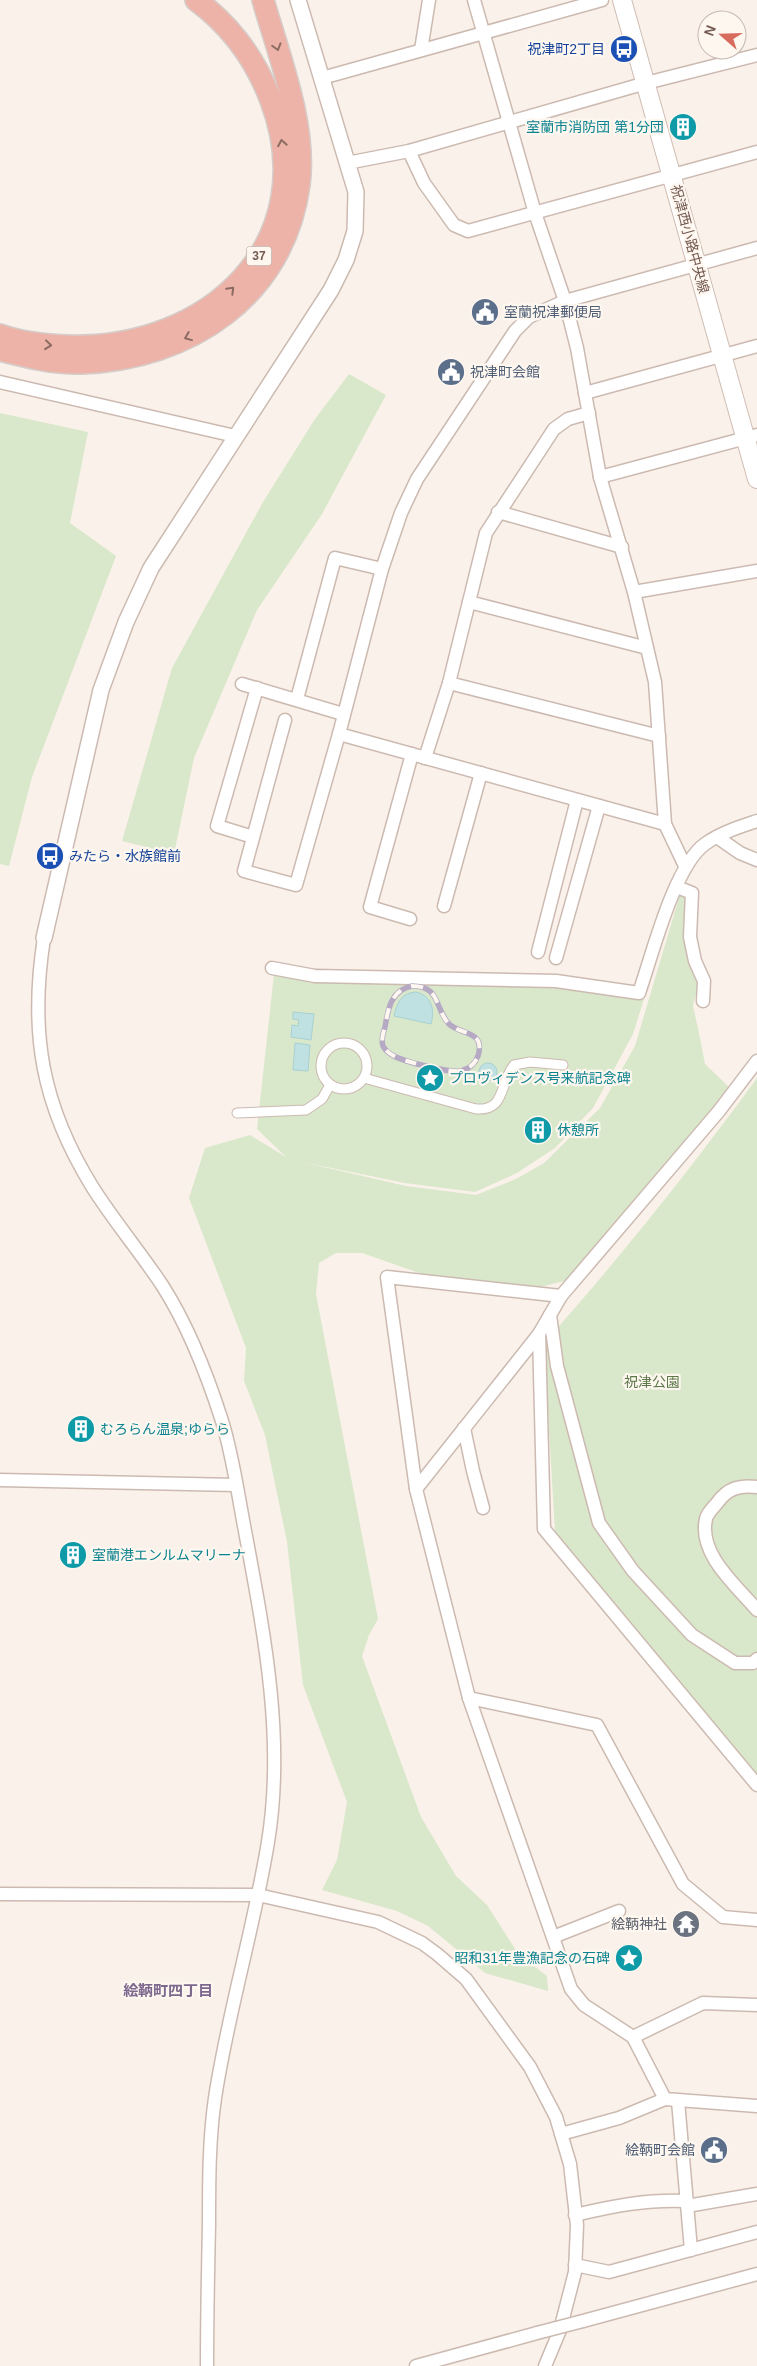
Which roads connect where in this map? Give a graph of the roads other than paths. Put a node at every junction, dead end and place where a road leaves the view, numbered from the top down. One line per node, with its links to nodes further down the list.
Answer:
1 (196, 0): 22 (highway, 37, one-way to 1)
2 (263, 0): 24 (highway, 37, one-way to 24)
3 (298, 0): 11 (street)
4 (429, 0): 9 (street)
5 (474, 0): 8 (street)
6 (602, 0): 8 (street)
7 (622, 0): 12 (main road, 祝津西小路中央線)
8 (482, 32): 9 (street); 13 (street)
9 (421, 50): 11 (street)
10 (757, 55): 12 (street)
11 (322, 78): 16 (street)
12 (646, 83): 13 (street); 17 (main road, 祝津西小路中央線)
13 (509, 122): 14 (street); 18 (street)
14 (409, 151): 16 (street); 18 (street)
15 (757, 152): 17 (street)
16 (347, 163): 29 (street)
17 (673, 175): 18 (street); 20 (main road, 祝津西小路中央線)
18 (535, 213): 21 (street)
19 (757, 248): 20 (street)
20 (696, 264): 21 (street); 25 (main road, 祝津西小路中央線)
21 (565, 301): 27 (street); 35 (street)
22 (0, 335)
23 (757, 346): 25 (street)
24 (0, 350)
25 (722, 356): 27 (street); 30 (main road, 祝津西小路中央線)
26 (0, 382): 29 (street)
27 (585, 393): 28 (street)
28 (588, 413): 31 (street); 33 (street)
29 (235, 436): 62 (street)
30 (751, 436): 31 (street); 32 (main road, 祝津西小路中央線)
31 (600, 477): 34 (street)
32 (757, 479)
33 (498, 512): 34 (street); 38 (street)
34 (622, 547): 37 (street)
35 (382, 569): 43 (street); 44 (street)
36 (757, 571): 37 (street)
37 (634, 592): 39 (street)
38 (469, 602): 39 (street); 40 (street)
39 (647, 648): 47 (street)
40 (449, 683): 47 (street); 49 (street)
41 (242, 684): 42 (street)
42 (257, 688): 43 (street); 55 (street)
43 (297, 699): 44 (street)
44 (343, 714): 46 (street)
45 (285, 720): 55 (street)
46 (339, 734): 48 (street); 55 (street)
47 (659, 736): 54 (street)
48 (412, 754): 49 (street); 61 (street)
49 (425, 758): 50 (street)
50 (481, 773): 51 (street); 60 (street)
51 (577, 800): 52 (street); 63 (street)
52 (599, 806): 54 (street); 64 (street)
53 (757, 820): 56 (street)
54 (665, 824): 58 (street)
55 (253, 837)
56 (717, 838): 57 (street); 58 (street)
57 (757, 860)
58 (685, 866): 59 (street)
59 (677, 887): 65 (street); 66 (street)
60 (444, 906)
61 (410, 919)
62 (44, 938): 77 (street)
63 (538, 952)
64 (556, 958)
65 (272, 968)
66 (704, 1001)
67 (757, 1061): 72 (street)
68 (563, 1065): 69 (street)
69 (364, 1078): 70 (street); 70 (street)
70 (330, 1085): 71 (street)
71 (237, 1113)
72 (561, 1296): 73 (street); 79 (street)
73 (550, 1315): 74 (street); 82 (street)
74 (539, 1334): 75 (street); 84 (street)
75 (464, 1428): 79 (street); 80 (street)
76 (0, 1480): 77 (street)
77 (236, 1485): 86 (street)
78 (757, 1486): 81 (street)
79 (416, 1489): 83 (street)
80 (483, 1508)
81 (757, 1610)
82 (757, 1659)
83 (469, 1698): 88 (street); 89 (street)
84 (757, 1786)
85 (0, 1894): 86 (street)
86 (258, 1895): 95 (street); 103 (street)
87 (619, 1911): 89 (street)
88 (757, 1920)
89 (553, 1937): 91 (street)
90 (757, 2005): 91 (street)
91 (633, 2037): 92 (street)
92 (665, 2100): 93 (street); 95 (street)
93 (678, 2102): 94 (street); 97 (street)
94 (757, 2106)
95 (561, 2134): 98 (street)
96 (757, 2194): 97 (street)
97 (687, 2203): 98 (street); 100 (street)
98 (576, 2215): 101 (street)
99 (757, 2232): 100 (street)
100 (691, 2250): 101 (street)
101 (575, 2266): 105 (street)
102 (757, 2274): 104 (street, bridge)
103 (207, 2366)
104 (416, 2366)
105 (545, 2366)

